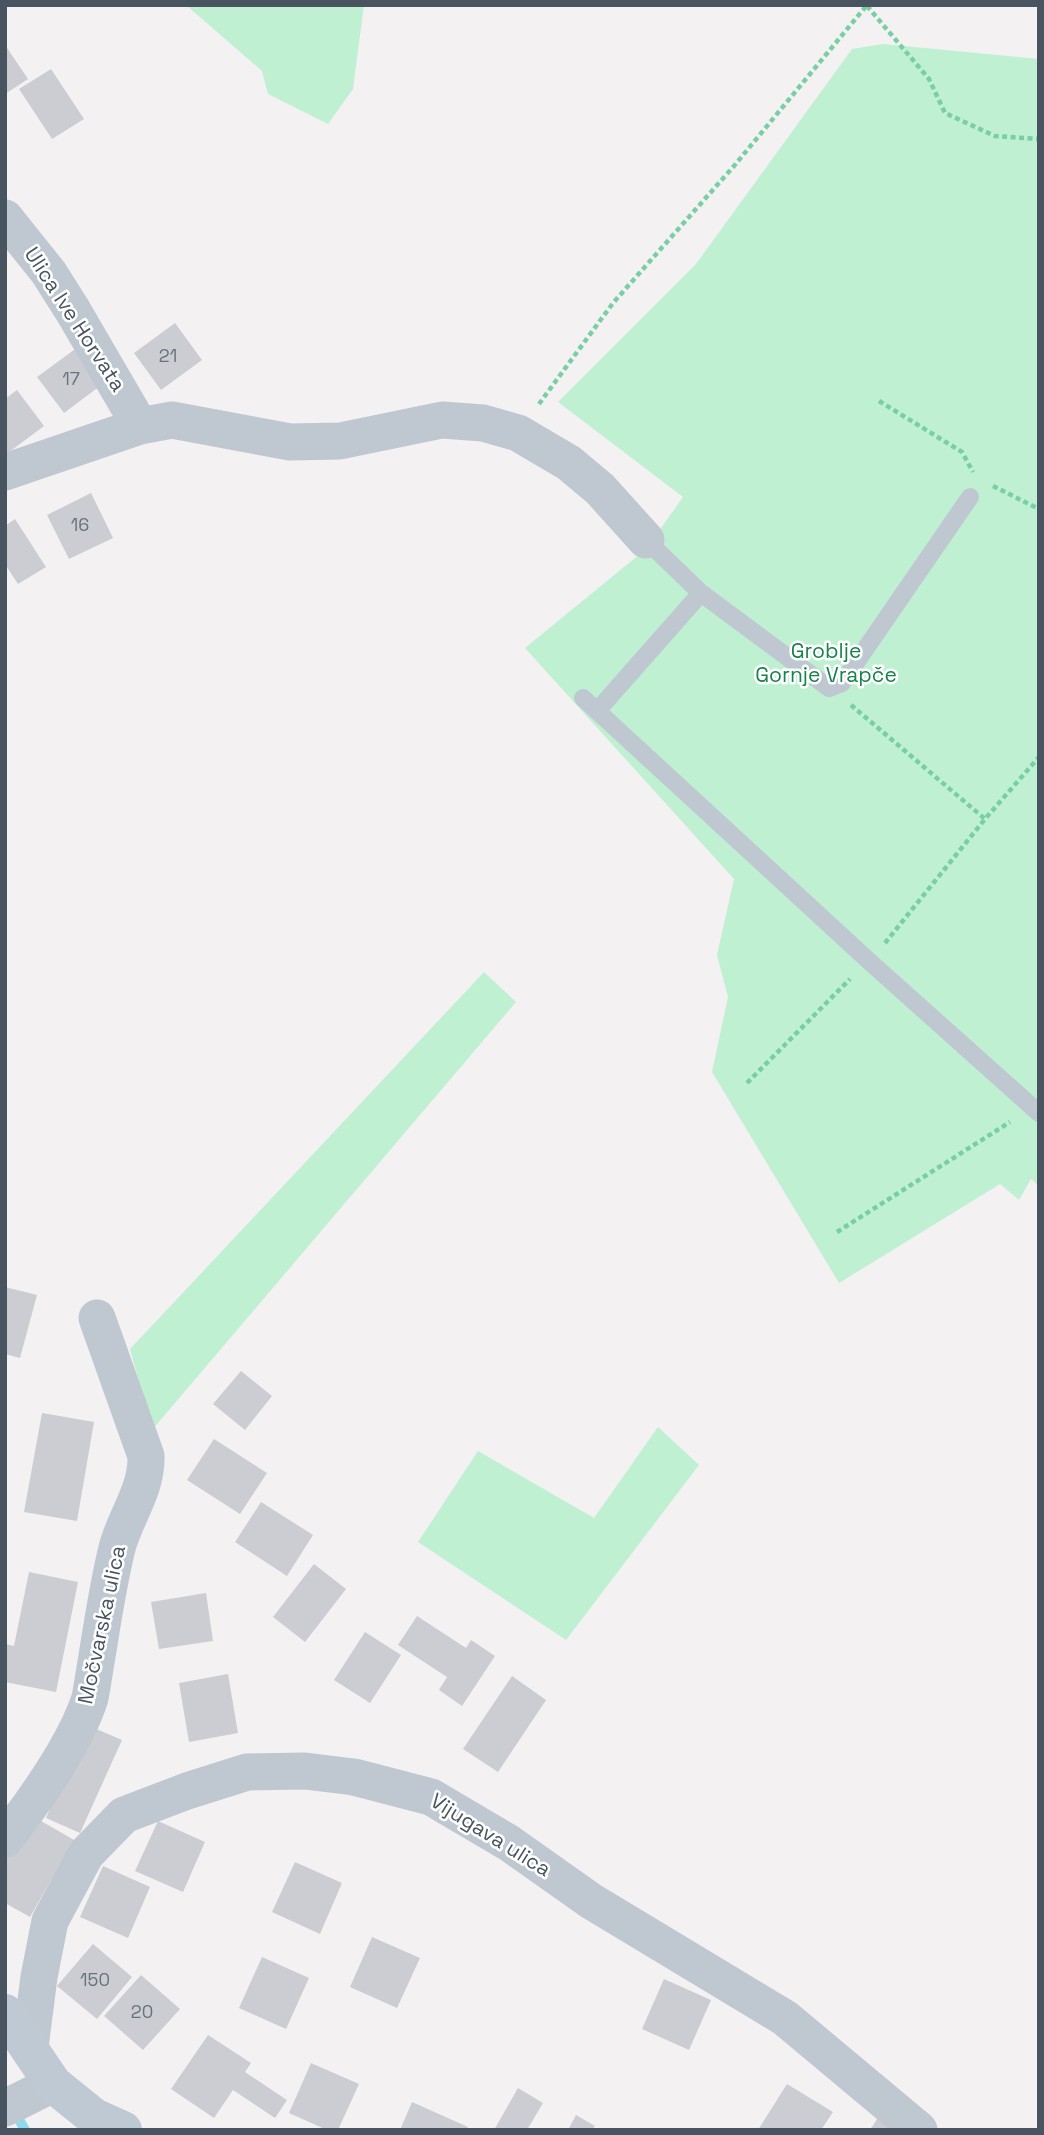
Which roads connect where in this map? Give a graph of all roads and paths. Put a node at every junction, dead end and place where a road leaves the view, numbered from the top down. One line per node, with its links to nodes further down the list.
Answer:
1 (867, 6): 2 (path); 6 (path)
2 (1039, 139)
3 (5, 218): 5 (street, Ulica Ive Horvata)
4 (879, 401): 9 (path)
5 (140, 426): 6 (street); 7 (street)
6 (518, 433): 11 (street)
7 (5, 472)
8 (988, 484): 10 (path)
9 (973, 489): 13 (lane)
10 (1039, 509)
11 (646, 540): 12 (lane)
12 (701, 593): 13 (lane); 15 (lane)
13 (836, 685): 17 (path)
14 (583, 698): 15 (lane)
15 (597, 711): 18 (lane)
16 (1039, 757): 17 (path)
17 (985, 819): 18 (path)
18 (870, 962): 19 (path); 20 (lane)
19 (747, 1083)
20 (1036, 1103): 21 (path)
21 (837, 1232)
22 (97, 1318): 23 (street, Močvarska ulica)
23 (5, 1839)
24 (5, 2014): 25 (main road)
25 (30, 2047): 26 (main road); 28 (street, Vijugava ulica)
26 (31, 2095): 27 (main road)
27 (124, 2130)
28 (919, 2130)

